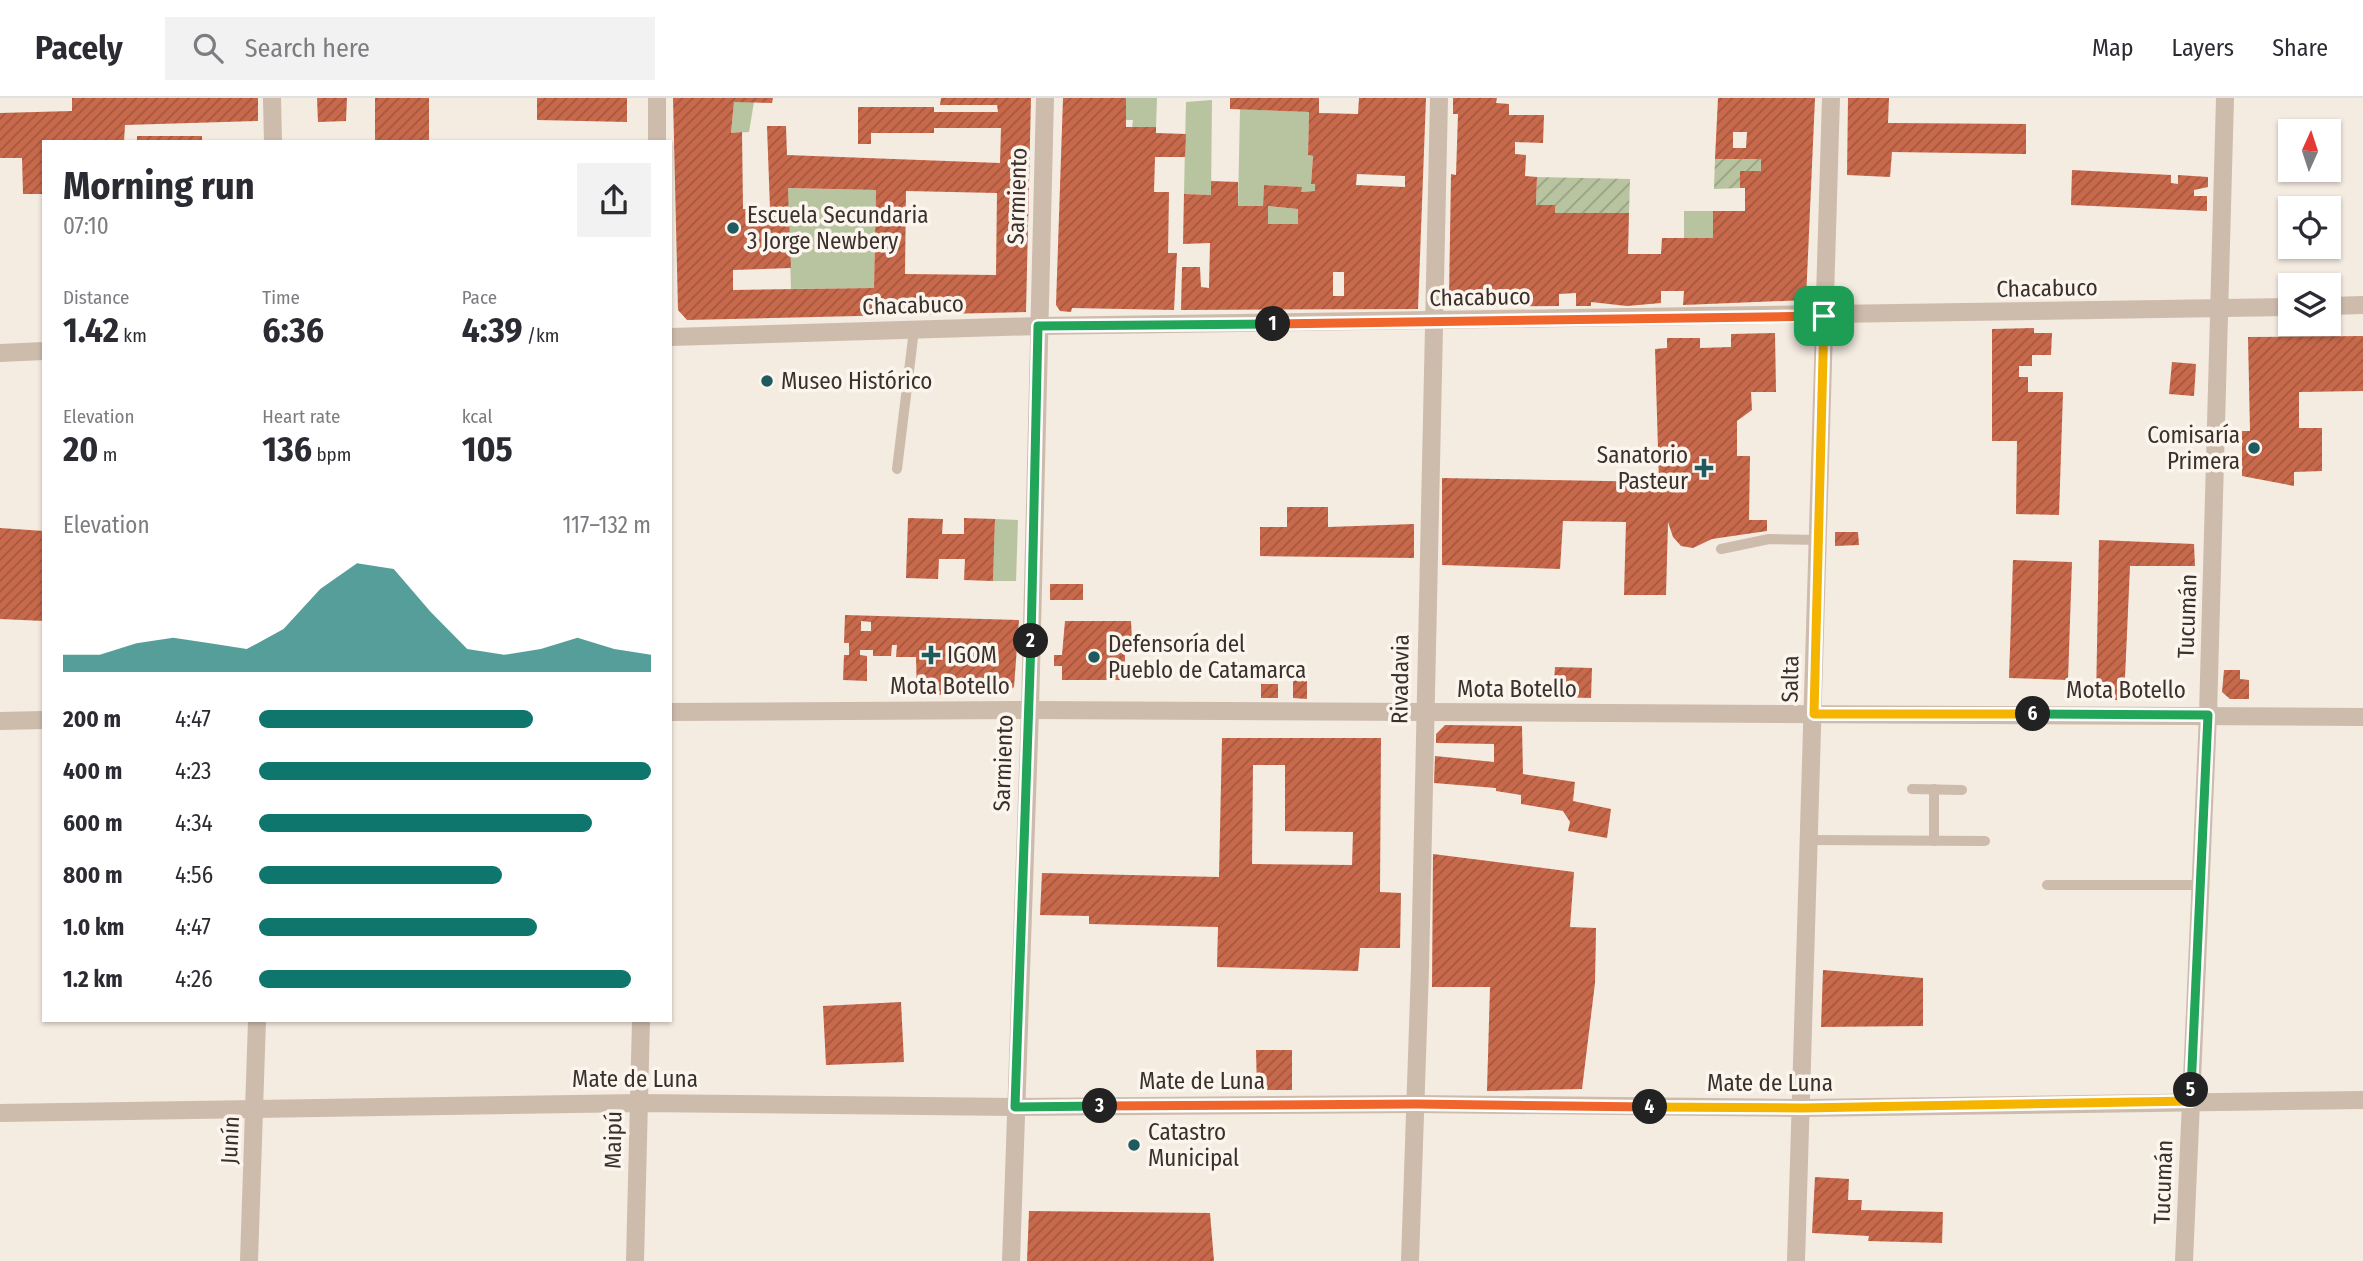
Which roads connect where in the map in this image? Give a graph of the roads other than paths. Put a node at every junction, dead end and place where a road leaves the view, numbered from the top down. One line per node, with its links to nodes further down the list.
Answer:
1 (272, 98): 7 (street)
2 (657, 98): 8 (street)
3 (1045, 98): 15 (street, Sarmiento)
4 (1439, 98): 14 (street, Rivadavia)
5 (1832, 98): 13 (street, Salta)
6 (2225, 98): 12 (street, Tucumán)
7 (273, 140)
8 (657, 140)
9 (2363, 305): 10 (street)
10 (2341, 306)
11 (2278, 307): 12 (street, Chacabuco)
12 (2221, 309): 13 (street, Chacabuco); 27 (street, Tucumán)
13 (1824, 316): 14 (street, Chacabuco); 21 (street, Salta)
14 (1434, 322): 15 (street, Chacabuco); 25 (street, Rivadavia)
15 (1038, 326): 16 (street, Chacabuco); 23 (street, Sarmiento)
16 (914, 330): 17 (street, Chacabuco); 20 (lane)
17 (672, 337)
18 (42, 351): 19 (street)
19 (0, 353)
20 (897, 469)
21 (1819, 540): 22 (lane); 26 (street, Salta)
22 (1721, 549)
23 (1030, 710): 24 (street, Mota Botello); 25 (street, Mota Botello); 45 (street, Sarmiento)
24 (672, 712)
25 (1423, 713): 26 (street, Mota Botello); 44 (street, Rivadavia)
26 (1814, 714): 27 (street, Mota Botello); 34 (street, Salta)
27 (2208, 715): 28 (street, Mota Botello); 38 (street, Tucumán)
28 (2363, 717)
29 (42, 720): 30 (street)
30 (0, 721)
31 (1912, 789): 32 (lane)
32 (1934, 789): 33 (lane); 35 (lane)
33 (1962, 789)
34 (1811, 840): 35 (lane); 46 (street, Salta)
35 (1934, 841): 36 (lane)
36 (1985, 841)
37 (2047, 885): 38 (lane)
38 (2200, 885): 42 (street, Tucumán)
39 (257, 1022): 47 (street, Junín)
40 (641, 1022): 43 (street, Maipú)
41 (2363, 1100): 42 (street, Mate de Luna)
42 (2191, 1101): 46 (street, Mate de Luna); 54 (street, Tucumán)
43 (639, 1103): 45 (street, Mate de Luna); 47 (street, Mate de Luna); 50 (street, Maipú)
44 (1416, 1104): 45 (street, Mate de Luna); 46 (street, Mate de Luna); 52 (street, Rivadavia)
45 (1015, 1107): 51 (street, Sarmiento)
46 (1803, 1108): 53 (street, Salta)
47 (256, 1109): 48 (street, Mate de Luna); 49 (street, Junín)
48 (0, 1113)
49 (249, 1261)
50 (635, 1261)
51 (1011, 1261)
52 (1410, 1261)
53 (1796, 1261)
54 (2184, 1261)

